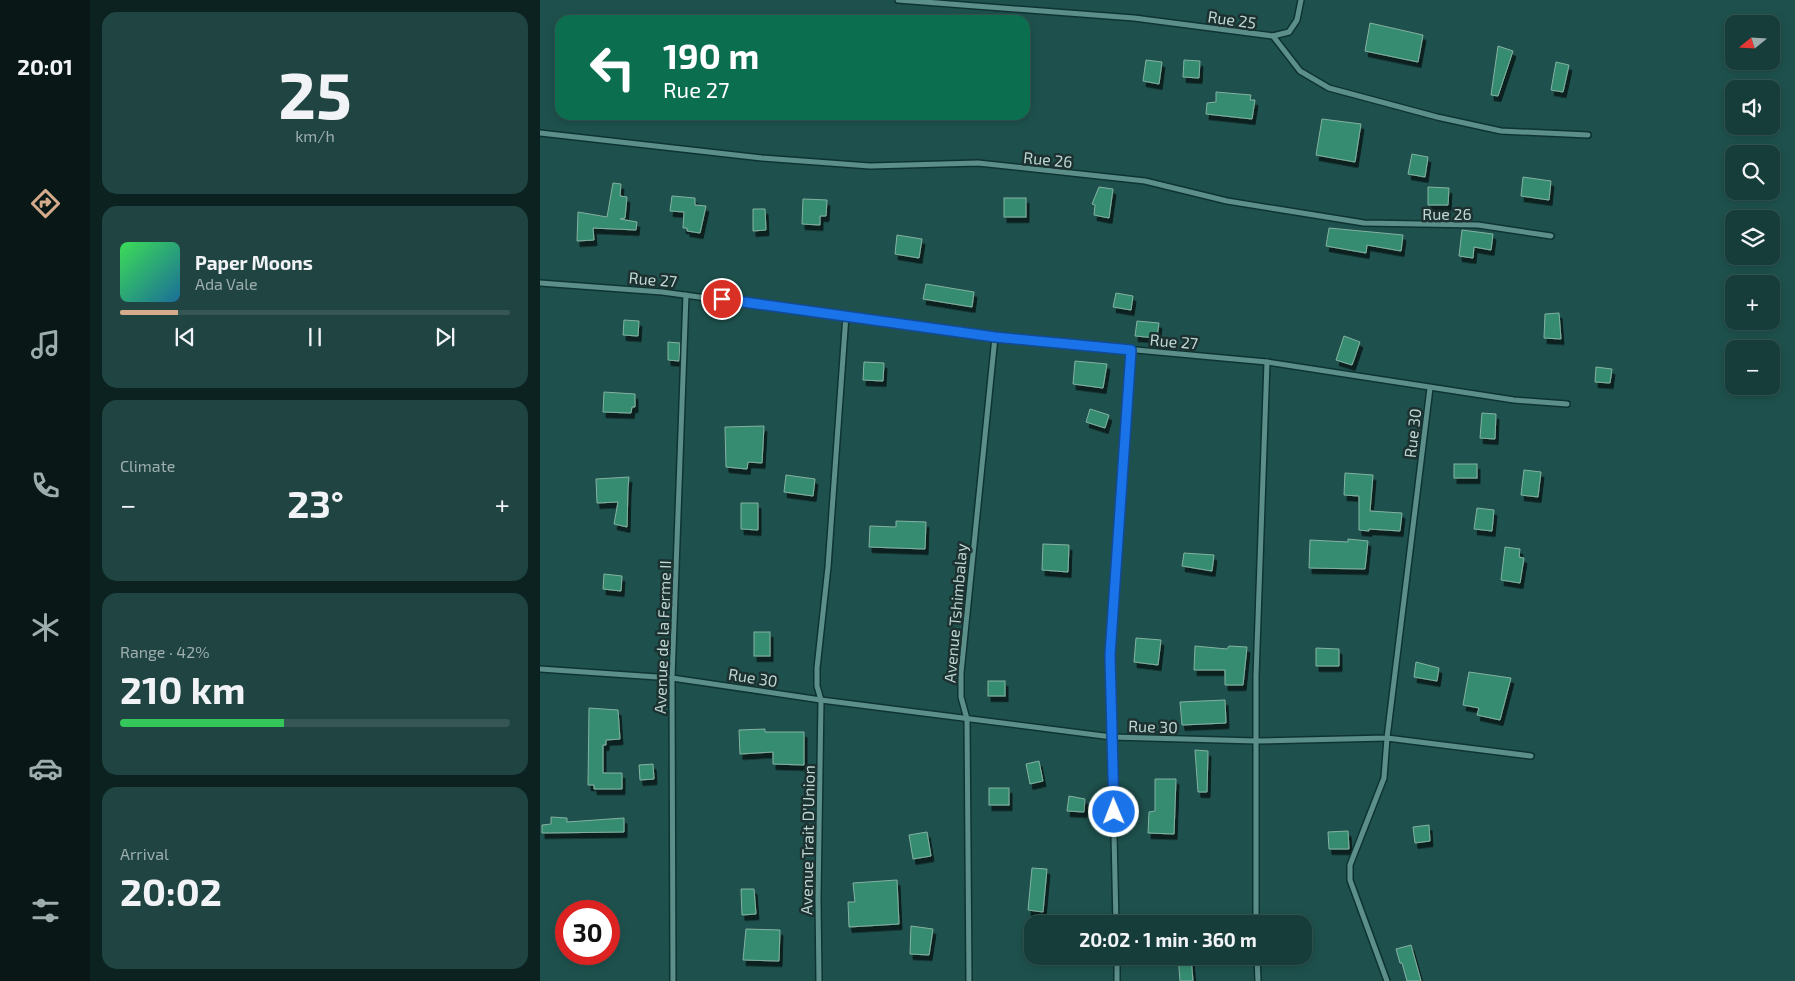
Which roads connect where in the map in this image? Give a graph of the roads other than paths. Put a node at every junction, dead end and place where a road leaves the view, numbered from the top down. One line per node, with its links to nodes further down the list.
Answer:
1 (898, 0): 3 (street, Rue 25)
2 (1300, 0): 3 (street, Rue 25)
3 (1273, 36): 5 (street)
4 (540, 133): 6 (street, Rue 26)
5 (1588, 135)
6 (1551, 236)
7 (540, 283): 8 (street, Rue 27)
8 (686, 295): 9 (street, Rue 27); 16 (street, Avenue de la Ferme II)
9 (846, 315): 10 (street, Rue 27); 17 (street, Avenue Trait D'Union)
10 (995, 337): 11 (street, Rue 27); 18 (street, Avenue Tshimbalay)
11 (1131, 350): 12 (street, Rue 27); 19 (street)
12 (1267, 362): 13 (street, Rue 27); 21 (street)
13 (1430, 388): 14 (street, Rue 27); 20 (street, Rue 30)
14 (1567, 404)
15 (540, 669): 16 (street, Rue 30)
16 (672, 678): 17 (street, Rue 30); 27 (street, Avenue de la Ferme II)
17 (821, 700): 18 (street, Rue 30); 28 (street, Avenue Trait D'Union)
18 (967, 718): 19 (street, Rue 30); 29 (street, Avenue Tshimbalay)
19 (1112, 737): 21 (street, Rue 30); 23 (street)
20 (1387, 738): 21 (street, Rue 30); 22 (street); 32 (street)
21 (1256, 741): 24 (street)
22 (1531, 756)
23 (1116, 915)
24 (1256, 915)
25 (1116, 965): 30 (street)
26 (1257, 965): 31 (street)
27 (673, 981)
28 (819, 981)
29 (969, 981)
30 (1117, 981)
31 (1258, 981)
32 (1387, 981)

